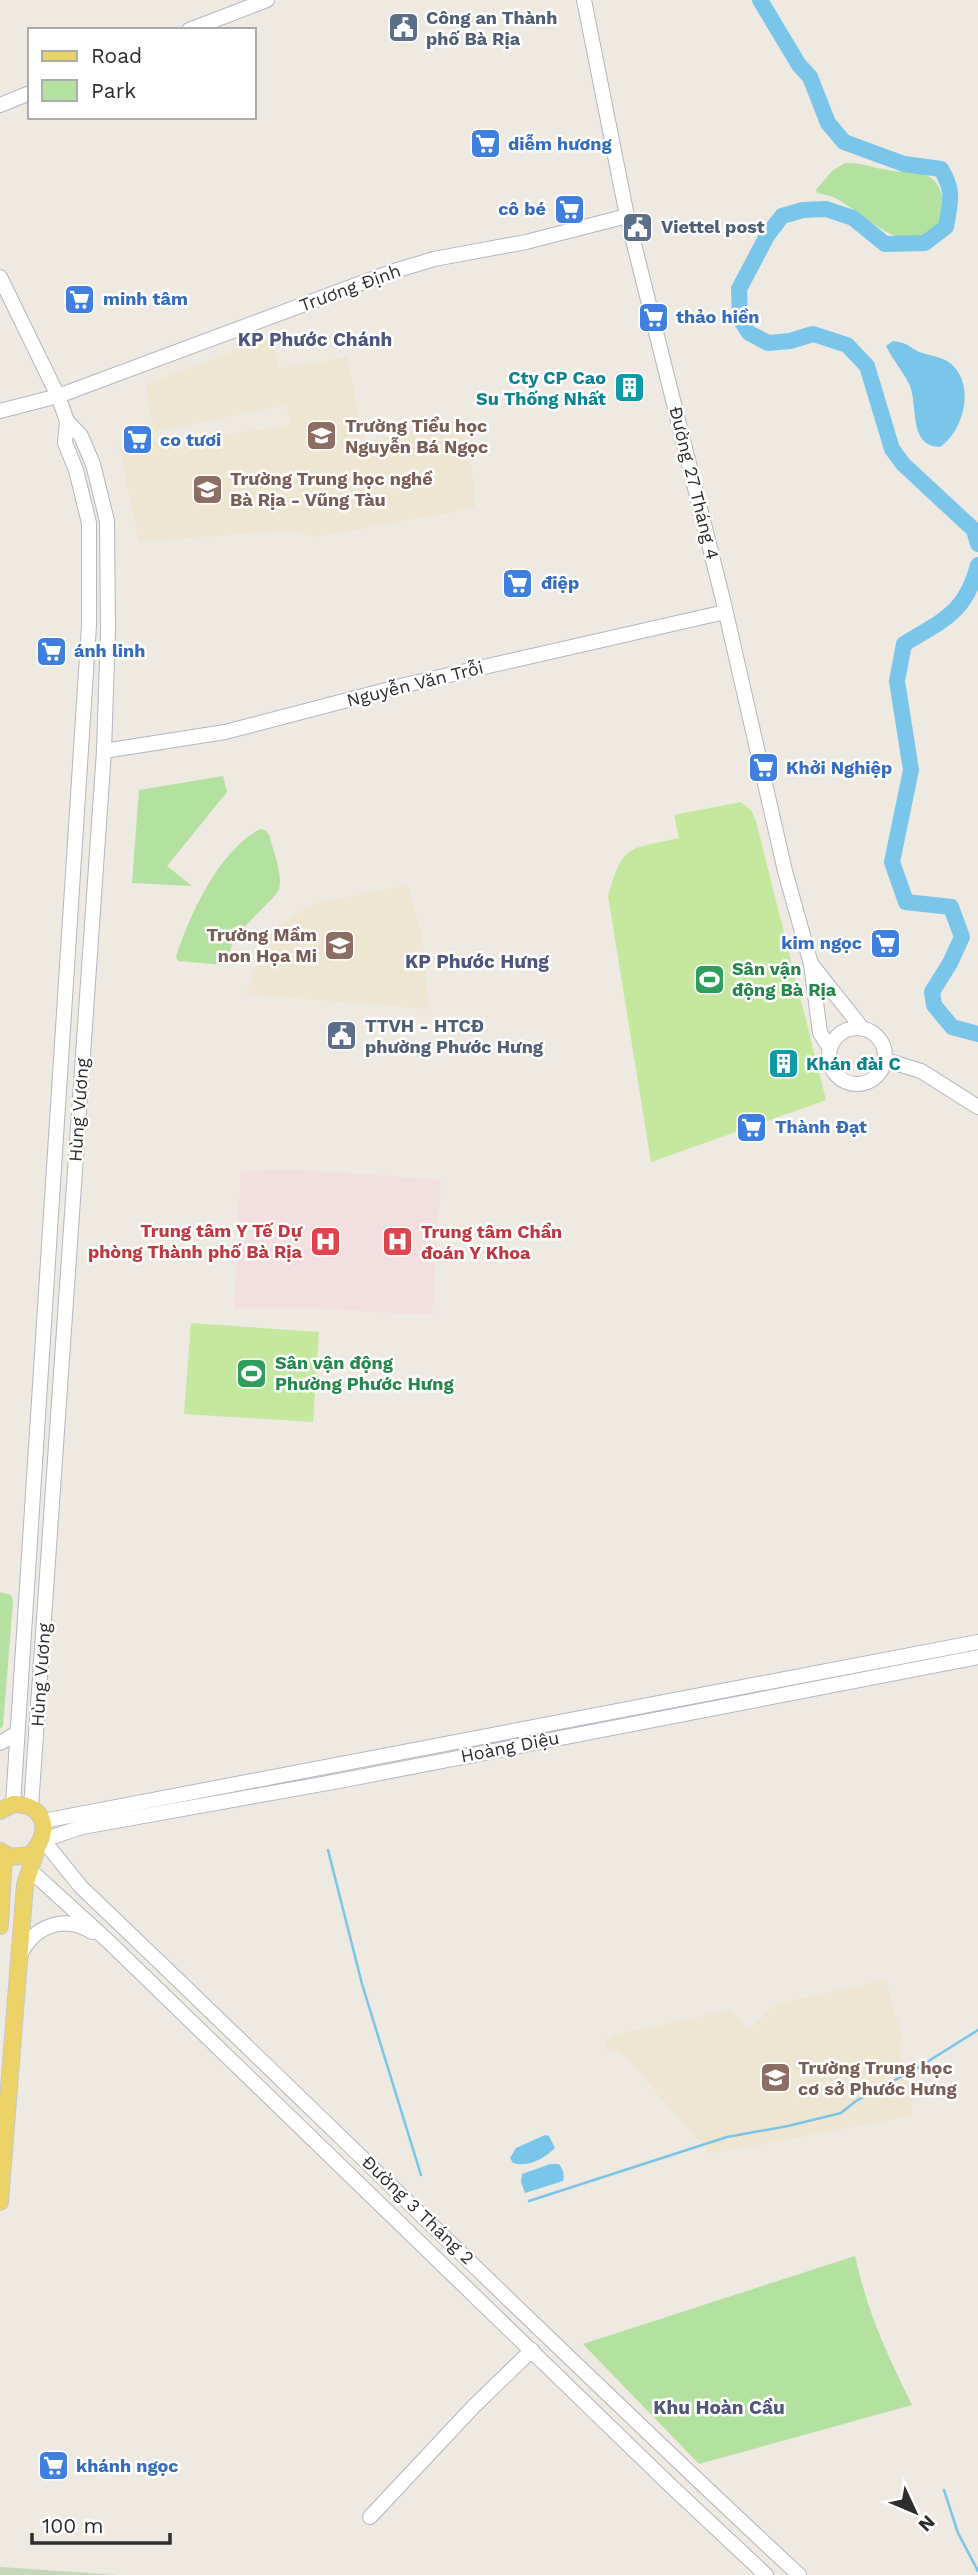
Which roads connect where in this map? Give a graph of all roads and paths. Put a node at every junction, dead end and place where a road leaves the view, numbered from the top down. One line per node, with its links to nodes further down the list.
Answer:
1 (267, 0): 3 (main road)
2 (584, 0): 6 (main road, Đường 27 Tháng 4)
3 (194, 28)
4 (28, 94): 5 (main road)
5 (0, 105)
6 (627, 216): 8 (main road, Trương Định); 11 (main road, Đường 27 Tháng 4)
7 (0, 277): 8 (main road, Hùng Vương)
8 (58, 396): 9 (main road, Trương Định); 10 (main road, Hùng Vương)
9 (0, 411)
10 (67, 421): 12 (main road, Hùng Vương); 22 (main road, Hùng Vương)
11 (725, 612): 12 (main road, Nguyễn Văn Trỗi); 13 (main road, Đường 27 Tháng 4)
12 (104, 751): 26 (main road, Hùng Vương)
13 (811, 964): 14 (main road, Đường 27 Tháng 4); 15 (main road, Đường 27 Tháng 4)
14 (862, 1028): 15 (main road); 16 (main road)
15 (830, 1048): 16 (main road)
16 (885, 1060): 17 (main road)
17 (978, 1107)
18 (978, 1642): 19 (main road, Hoàng Diệu)
19 (950, 1655): 20 (main road, Hoàng Diệu); 21 (main road, Hoàng Diệu); 24 (main road, Hoàng Diệu)
20 (978, 1657)
21 (524, 1728): 24 (main road); 27 (main road, Hoàng Diệu)
22 (18, 1733): 23 (main road); 25 (main road, Hùng Vương)
23 (0, 1743)
24 (528, 1744): 28 (main road, Hoàng Diệu)
25 (5, 1806): 26 (main road)
26 (31, 1807): 27 (main road)
27 (43, 1821): 28 (main road)
28 (40, 1844): 29 (main road); 30 (main road); 38 (main road, Đường 3 Tháng 2)
29 (5, 1854): 30 (main road); 31 (main road)
30 (30, 1870): 32 (main road, Đường 3 Tháng 2); 33 (main road)
31 (0, 1926)
32 (108, 1941): 33 (main road); 35 (main road, Đường 3 Tháng 2)
33 (19, 1956): 34 (main road)
34 (0, 2202)
35 (532, 2350): 36 (main road); 37 (main road, Đường 3 Tháng 2)
36 (370, 2517)
37 (766, 2575)
38 (799, 2575)

